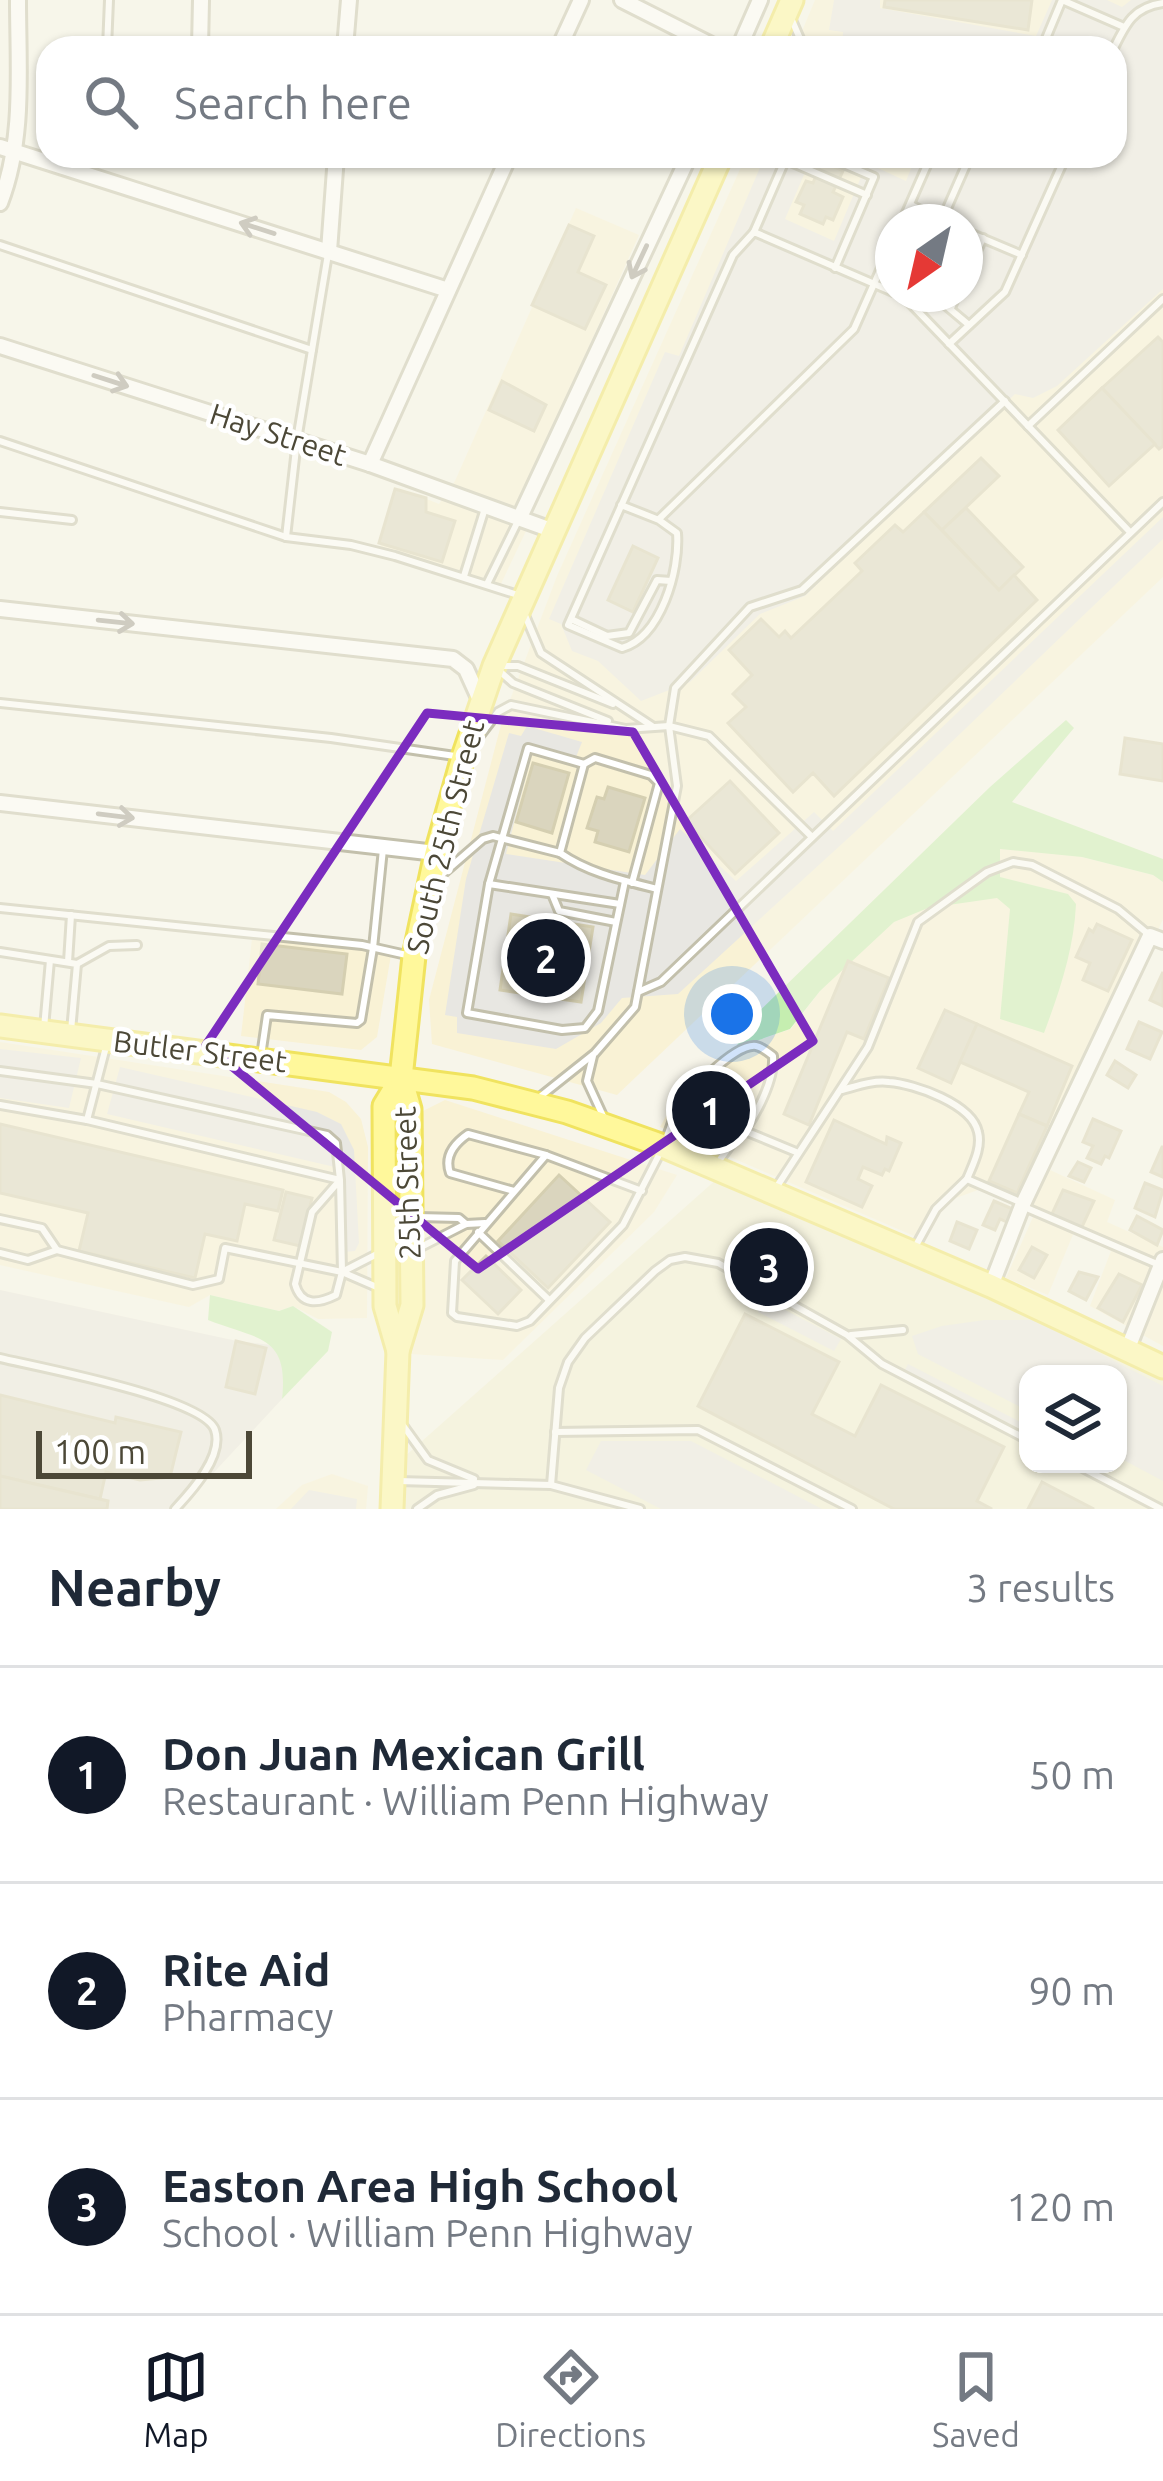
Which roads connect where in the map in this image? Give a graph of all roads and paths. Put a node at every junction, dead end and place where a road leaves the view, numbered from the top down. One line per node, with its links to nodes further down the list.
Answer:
1 (18, 0): 21 (street)
2 (109, 0): 11 (lane)
3 (201, 0): 12 (street)
4 (349, 0): 13 (street)
5 (581, 0): 14 (street)
6 (622, 0): 15 (street)
7 (760, 0): 16 (street)
8 (1163, 3): 10 (lane)
9 (790, 4): 17 (main road); 18 (lane)
10 (1124, 27): 19 (lane); 20 (lane)
11 (108, 36)
12 (200, 36)
13 (346, 36)
14 (564, 36)
15 (693, 36)
16 (744, 36)
17 (776, 36)
18 (800, 36)
19 (1047, 36)
20 (1120, 36)
21 (8, 149): 34 (street)
22 (68, 168): 40 (street, one-way to 22)
23 (335, 168): 40 (street)
24 (504, 168): 45 (street)
25 (682, 168): 62 (street, one-way to 62)
26 (716, 168): 65 (main road, South 25th Street)
27 (782, 168): 37 (lane)
28 (809, 168): 33 (lane)
29 (852, 168): 33 (lane)
30 (925, 168): 35 (lane)
31 (965, 168): 36 (lane)
32 (1061, 168): 41 (lane)
33 (867, 195): 42 (lane)
34 (0, 203)
35 (910, 204)
36 (950, 204)
37 (754, 232): 42 (lane); 60 (lane)
38 (983, 238): 41 (lane)
39 (0, 245): 52 (lane)
40 (329, 251): 45 (street); 52 (lane)
41 (1022, 255): 49 (lane)
42 (836, 268): 44 (lane)
43 (875, 280): 44 (lane)
44 (873, 284): 64 (lane)
45 (448, 290): 57 (street)
46 (1163, 299): 54 (lane)
47 (915, 312): 50 (lane)
48 (955, 312): 49 (lane)
49 (969, 325): 50 (lane)
50 (949, 344): 53 (lane)
51 (0, 346): 55 (street, Hay Street, one-way to 55)
52 (312, 350): 55 (lane)
53 (1004, 401): 54 (lane); 79 (lane)
54 (1028, 426): 66 (lane)
55 (297, 440): 57 (street, Hay Street); 67 (lane)
56 (0, 441): 67 (lane)
57 (370, 464): 59 (street, Hay Street)
58 (1163, 502): 66 (lane)
59 (486, 505): 62 (street, Hay Street); 68 (lane)
60 (621, 506): 64 (lane); 73 (lane)
61 (0, 512): 63 (lane)
62 (520, 517): 65 (street, Hay Street); 70 (lane)
63 (72, 520)
64 (658, 520): 69 (lane)
65 (554, 531): 71 (main road, South 25th Street)
66 (1130, 532): 85 (lane)
67 (286, 537): 68 (lane)
68 (464, 576): 70 (lane)
69 (671, 581): 73 (lane); 73 (lane)
70 (487, 584): 71 (lane)
71 (523, 600): 74 (main road, South 25th Street); 77 (lane)
72 (0, 609): 75 (street, one-way to 75)
73 (570, 622)
74 (494, 666): 75 (main road, South 25th Street); 77 (lane); 80 (lane)
75 (481, 702): 81 (main road, South 25th Street)
76 (0, 703): 81 (lane)
77 (633, 712): 78 (lane)
78 (652, 726): 79 (lane); 80 (lane)
79 (668, 726): 85 (lane); 92 (lane)
80 (626, 729): 81 (lane)
81 (463, 757): 88 (main road, South 25th Street)
82 (584, 764): 84 (lane); 87 (lane); 89 (lane)
83 (0, 803): 86 (street, one-way to 86)
84 (503, 836): 87 (lane); 90 (lane); 91 (lane)
85 (812, 837): 105 (lane)
86 (383, 847): 88 (street); 100 (lane)
87 (560, 853): 89 (lane)
88 (436, 854): 91 (main road, South 25th Street)
89 (628, 882): 92 (lane); 94 (lane)
90 (489, 884): 93 (lane); 97 (lane)
91 (427, 889): 102 (main road, South 25th Street)
92 (657, 889): 105 (lane)
93 (552, 894): 94 (lane); 97 (lane)
94 (620, 904): 97 (lane)
95 (0, 908): 96 (lane)
96 (71, 915): 100 (lane); 104 (lane)
97 (616, 922)
98 (1157, 939): 115 (lane); 132 (street)
99 (137, 945): 104 (lane)
100 (373, 948): 102 (lane); 111 (lane)
101 (0, 952): 103 (lane)
102 (414, 956): 113 (main road, South 25th Street)
103 (50, 959): 104 (lane); 107 (lane)
104 (73, 963): 108 (lane)
105 (638, 992): 110 (lane)
106 (0, 1026): 107 (main road, Butler Street)
107 (44, 1031): 108 (main road, Butler Street)
108 (71, 1035): 109 (main road, Butler Street)
109 (108, 1040): 111 (main road, Butler Street); 114 (lane)
110 (595, 1053): 116 (lane); 120 (lane)
111 (261, 1060): 113 (main road, Butler Street)
112 (0, 1071): 114 (lane)
113 (401, 1078): 116 (main road, Butler Street); 133 (main road, 25th Street); 139 (main road, 25th Street)
114 (97, 1084): 119 (lane); 128 (lane)
115 (842, 1090): 124 (lane); 127 (lane)
116 (534, 1102): 120 (main road, Butler Street)
117 (0, 1105): 119 (lane)
118 (674, 1118): 121 (lane); 122 (lane); 123 (lane)
119 (87, 1120): 128 (lane)
120 (609, 1126): 123 (main road, Butler Street)
121 (745, 1131): 122 (lane); 124 (lane)
122 (732, 1143): 126 (lane)
123 (663, 1146): 126 (main road, Butler Street); 130 (lane)
124 (796, 1152): 131 (lane)
125 (546, 1155): 129 (lane); 129 (lane); 130 (lane)
126 (714, 1168): 131 (main road, Butler Street)
127 (967, 1179): 132 (lane); 141 (lane)
128 (340, 1180): 143 (lane); 145 (lane)
129 (514, 1191): 135 (lane)
130 (642, 1191): 149 (lane)
131 (773, 1193): 141 (main road, Butler Street)
132 (1023, 1205): 144 (lane); 146 (street)
133 (411, 1217): 136 (lane); 140 (main road, 25th Street)
134 (0, 1219): 138 (lane)
135 (485, 1223): 136 (lane); 137 (lane)
136 (466, 1224): 140 (lane)
137 (478, 1232): 149 (lane); 149 (lane)
138 (56, 1250): 142 (lane); 143 (lane)
139 (384, 1250): 145 (lane); 148 (main road, 25th Street)
140 (412, 1252): 153 (main road, 25th Street)
141 (913, 1252): 146 (main road, Butler Street)
142 (0, 1253)
143 (299, 1263): 145 (lane); 145 (lane)
144 (1162, 1263): 147 (street)
145 (342, 1271): 148 (lane)
146 (991, 1286): 152 (main road, Butler Street)
147 (1158, 1286): 152 (street)
148 (385, 1291): 153 (main road, 25th Street)
149 (550, 1300)
150 (904, 1330): 151 (lane)
151 (848, 1335): 157 (lane); 158 (lane)
152 (1127, 1348): 155 (main road, Butler Street)
153 (398, 1351): 156 (main road, 25th Street)
154 (0, 1358): 163 (lane)
155 (1163, 1367)
156 (398, 1415): 160 (main road, 25th Street); 161 (lane)
157 (555, 1432): 162 (lane); 167 (lane)
158 (1019, 1435)
159 (1092, 1473): 168 (lane)
160 (394, 1481): 161 (lane); 164 (main road, 25th Street)
161 (483, 1482): 162 (lane); 165 (lane)
162 (551, 1485): 166 (lane)
163 (175, 1509)
164 (392, 1509)
165 (417, 1509)
166 (640, 1509)
167 (852, 1509)
168 (1161, 1509)

